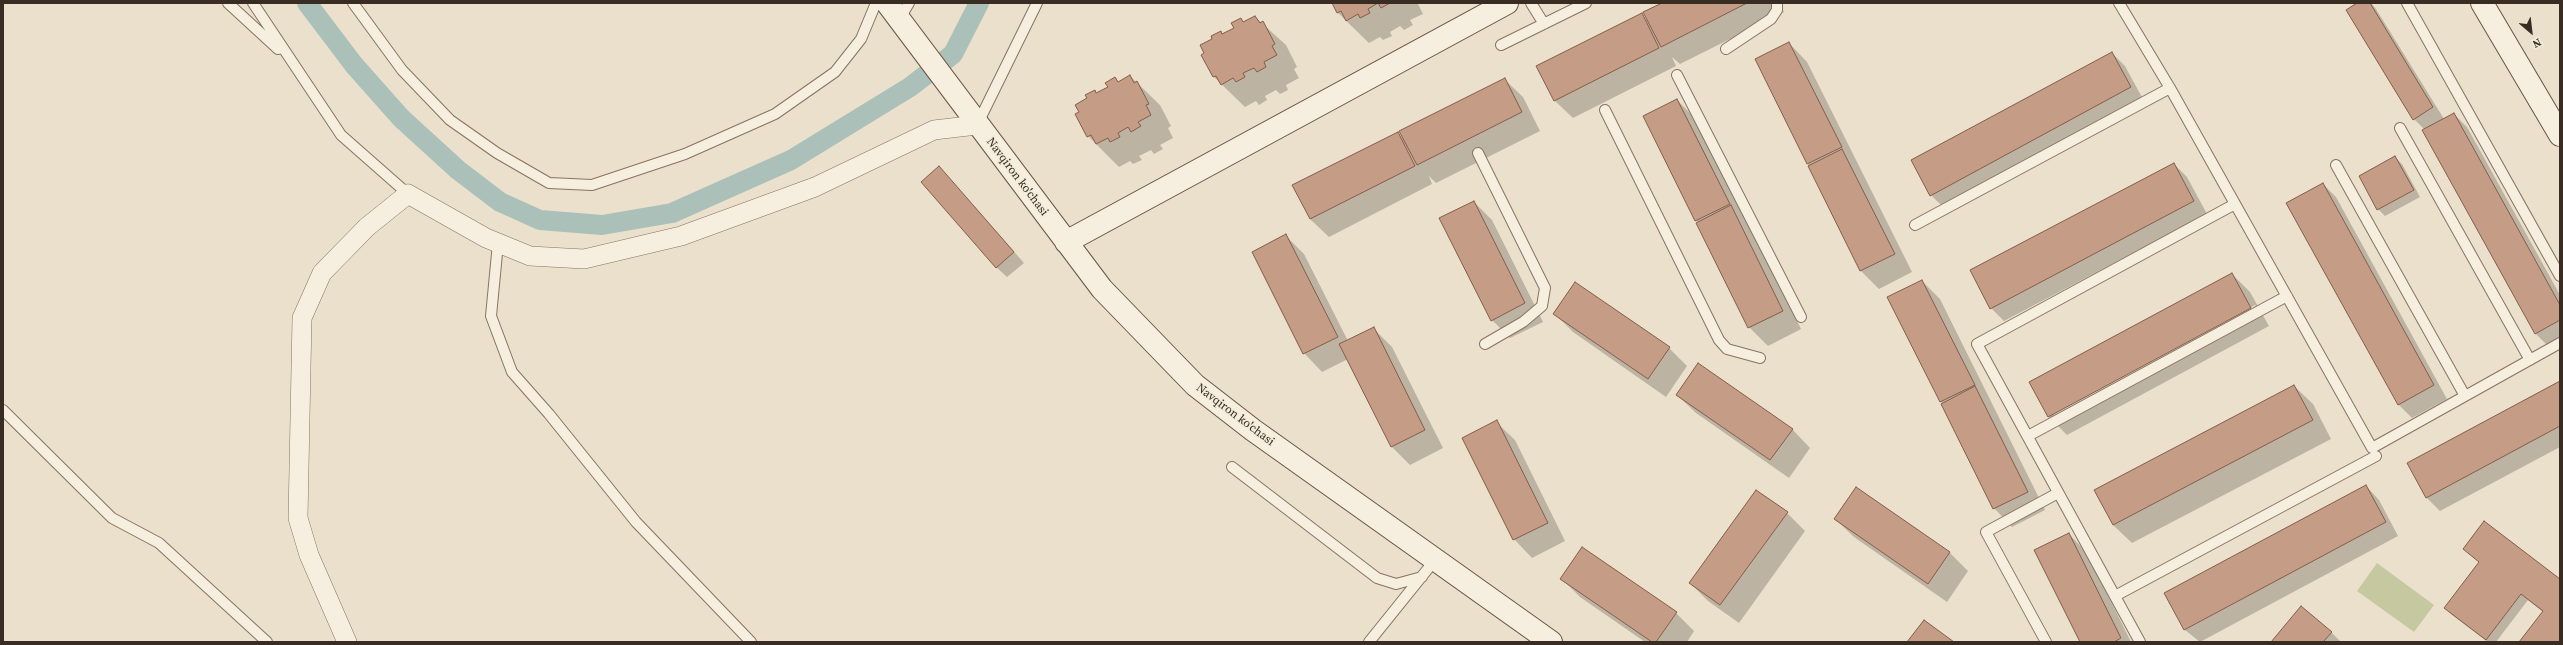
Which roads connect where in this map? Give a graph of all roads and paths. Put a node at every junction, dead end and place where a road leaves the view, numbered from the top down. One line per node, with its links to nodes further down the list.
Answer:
1 (228, 3): 17 (lane)
2 (253, 3): 17 (lane)
3 (353, 3): 4 (lane)
4 (876, 3)
5 (1037, 3): 21 (lane)
6 (1507, 3): 29 (main road)
7 (1531, 3): 14 (lane)
8 (1586, 3): 14 (lane)
9 (1777, 3): 16 (lane)
10 (2119, 3): 19 (lane)
11 (2407, 3): 31 (lane)
12 (2482, 3): 23 (main road)
13 (898, 9): 21 (main road, Navqiron ko'chasi)
14 (1544, 24): 15 (lane)
15 (1501, 45)
16 (1726, 49)
17 (291, 60): 26 (lane)
18 (1677, 75): 33 (lane)
19 (2170, 88): 27 (lane); 28 (lane)
20 (1605, 110): 36 (lane)
21 (977, 125): 29 (main road, Navqiron ko'chasi); 30 (street)
22 (2400, 128): 37 (lane)
23 (2560, 135)
24 (1478, 153): 35 (lane)
25 (2336, 164): 38 (lane)
26 (408, 194): 30 (street); 48 (street)
27 (2235, 204): 32 (lane); 40 (lane)
28 (1914, 225)
29 (1066, 242): 44 (main road, Navqiron ko'chasi)
30 (498, 243): 49 (lane)
31 (2560, 276)
32 (2287, 296): 38 (lane); 40 (lane)
33 (1801, 317)
34 (2560, 343): 37 (lane)
35 (1485, 344)
36 (1760, 358)
37 (2530, 360): 38 (lane)
38 (2466, 396)
39 (3, 410): 47 (lane)
40 (2028, 436): 43 (lane)
41 (2376, 456): 46 (lane)
42 (1232, 466): 45 (lane)
43 (2058, 493): 46 (lane); 52 (lane)
44 (1435, 560): 45 (lane); 51 (main road, Navqiron ko'chasi)
45 (1422, 576): 50 (lane)
46 (2115, 596): 53 (lane)
47 (267, 642)
48 (347, 642)
49 (751, 642)
50 (1369, 642)
51 (1551, 642)
52 (2046, 642)
53 (2140, 642)

